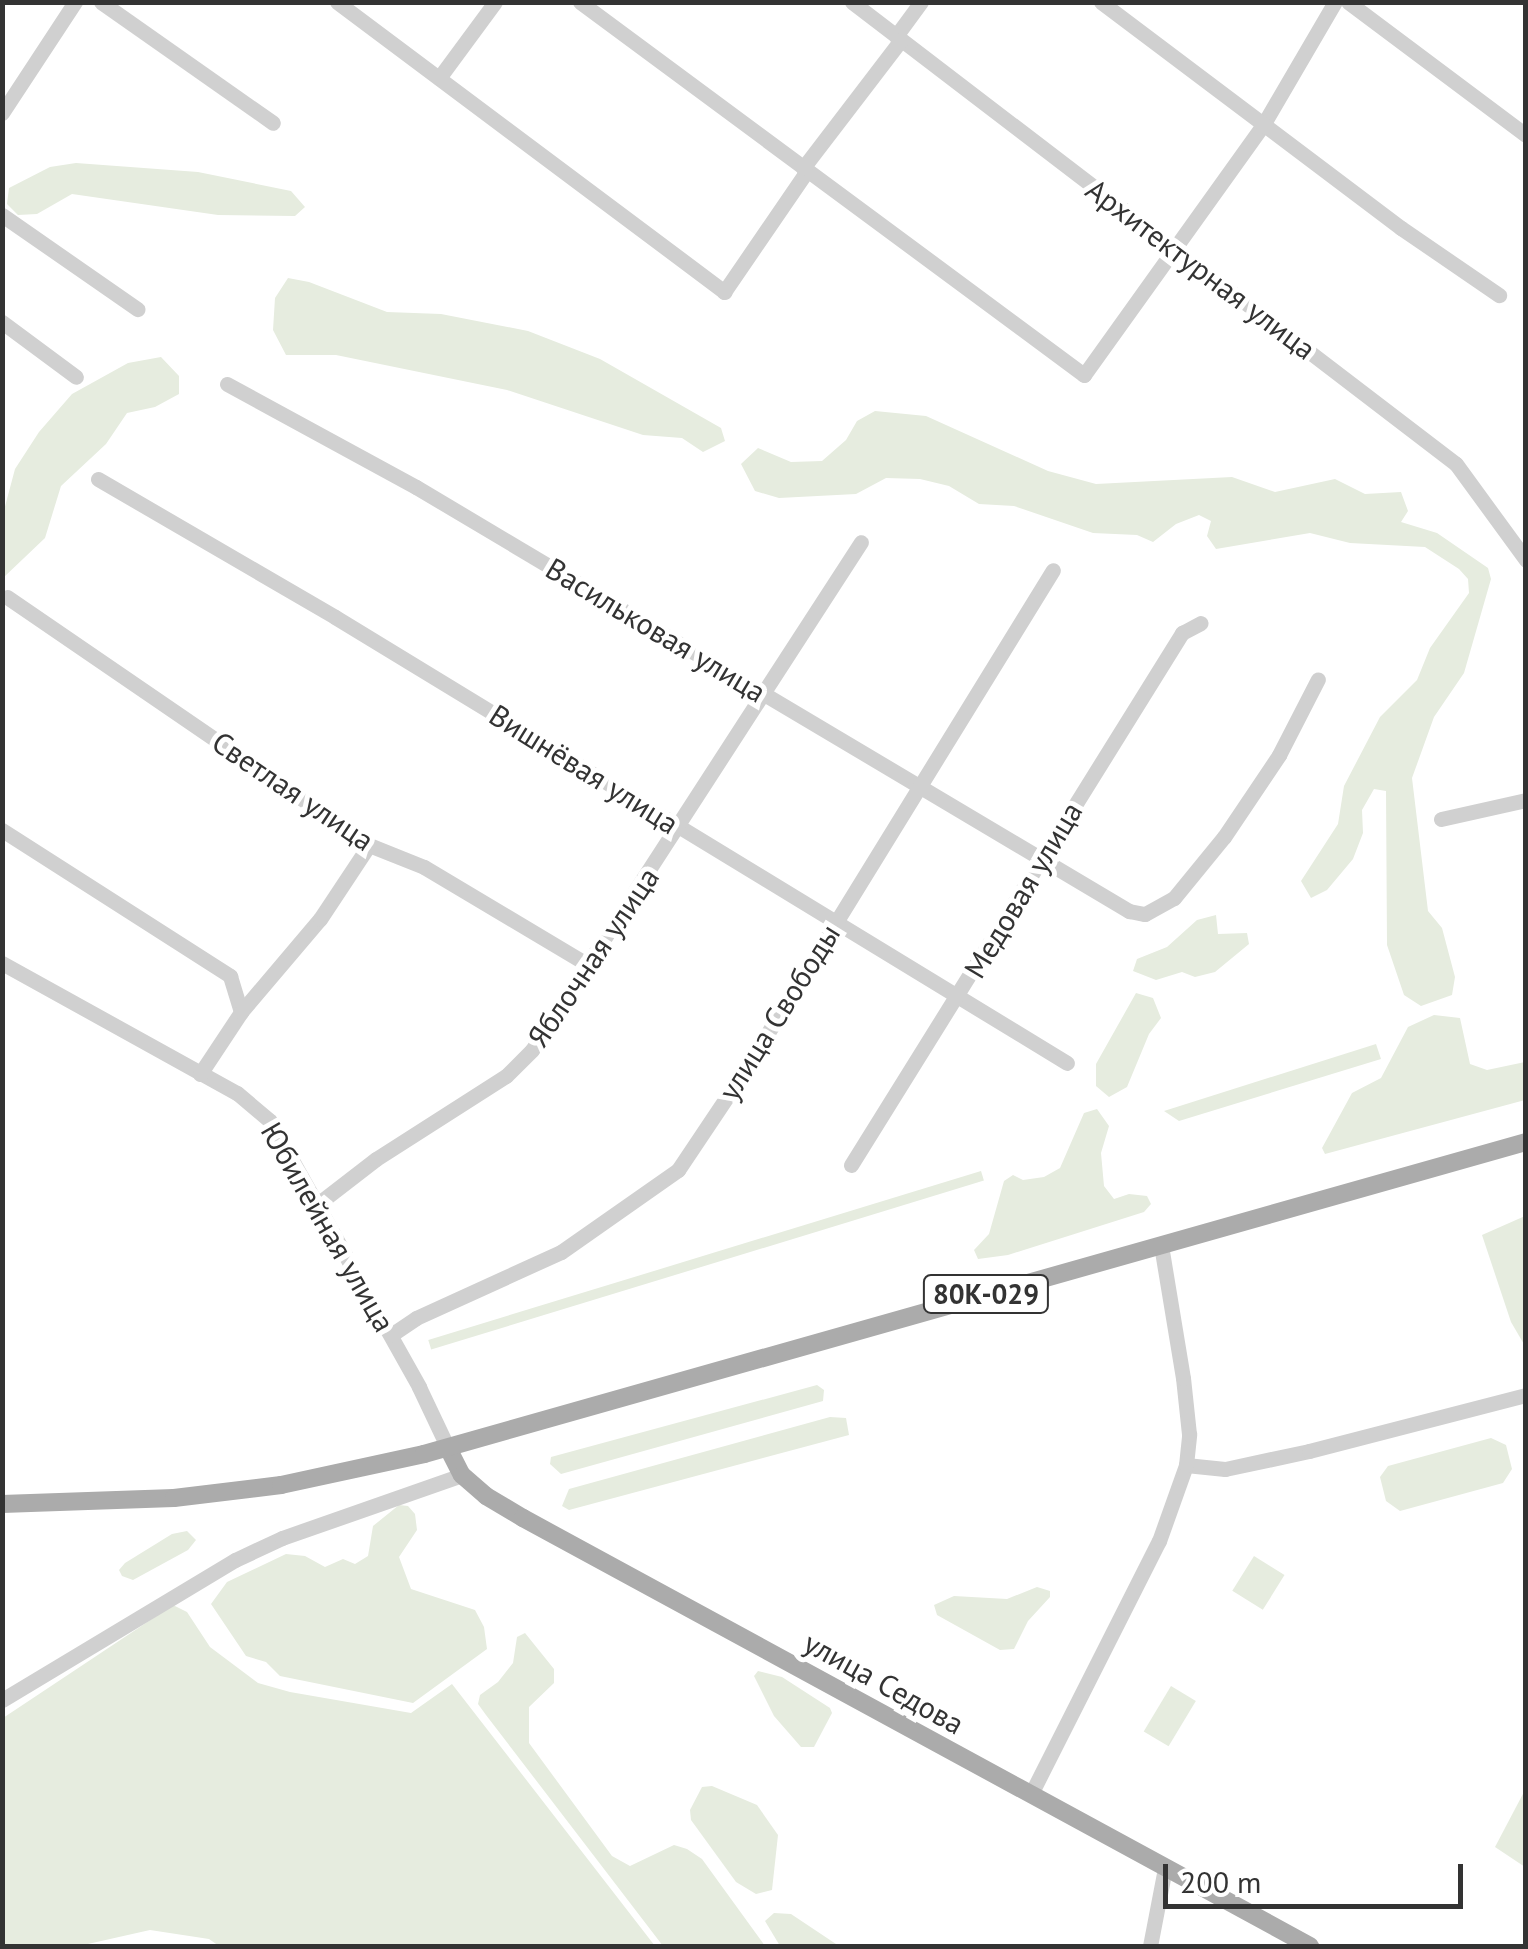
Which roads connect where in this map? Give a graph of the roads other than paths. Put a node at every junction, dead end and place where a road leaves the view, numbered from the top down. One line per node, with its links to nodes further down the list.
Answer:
1 (75, 2): 13 (street)
2 (101, 2): 14 (street)
3 (337, 2): 12 (street)
4 (495, 2): 12 (street)
5 (580, 2): 17 (street)
6 (852, 2): 11 (street, Архитектурная улица)
7 (921, 2): 11 (street)
8 (1102, 2): 15 (street)
9 (1336, 2): 15 (street)
10 (1348, 2): 16 (street)
11 (899, 38): 17 (street); 19 (street, Архитектурная улица)
12 (440, 78): 17 (street)
13 (3, 110)
14 (274, 123)
15 (1263, 125): 19 (street); 20 (street)
16 (1526, 135)
17 (805, 170): 19 (street)
18 (2, 215): 21 (street)
19 (1176, 249): 27 (street, Архитектурная улица)
20 (1498, 296)
21 (137, 310)
22 (2, 322): 23 (street)
23 (76, 377)
24 (227, 384): 32 (street, Васильковая улица)
25 (98, 479): 36 (street, Вишнёвая улица)
26 (861, 542): 32 (street, Яблочная улица)
27 (1526, 560)
28 (1053, 570): 33 (street, улица Свободы)
29 (7, 598): 38 (street, Светлая улица)
30 (1201, 623): 39 (street, Медовая улица)
31 (1318, 679): 39 (street, Васильковая улица)
32 (764, 694): 33 (street, Васильковая улица); 36 (street, Яблочная улица)
33 (917, 788): 39 (street, Васильковая улица); 40 (street, улица Свободы)
34 (1526, 800): 35 (street)
35 (1441, 819)
36 (680, 829): 40 (street, Вишнёвая улица); 42 (street, Яблочная улица)
37 (2, 830): 44 (street)
38 (369, 845): 42 (street, Светлая улица); 44 (street)
39 (1040, 862): 43 (street, Медовая улица)
40 (834, 923): 43 (street, Вишнёвая улица); 51 (street, улица Свободы)
41 (2, 963): 46 (street, Юбилейная улица)
42 (590, 966): 49 (street, Яблочная улица)
43 (958, 996): 45 (street, Вишнёвая улица); 48 (street, Медовая улица)
44 (241, 1012): 46 (street)
45 (1068, 1063)
46 (200, 1074): 49 (street, Юбилейная улица)
47 (1526, 1142): 50 (main road, 80К-029)
48 (851, 1165)
49 (319, 1203): 51 (street, Юбилейная улица)
50 (1161, 1244): 53 (main road, 80К-029); 54 (street)
51 (391, 1335): 53 (street, Юбилейная улица)
52 (1526, 1395): 54 (street)
53 (448, 1448): 55 (main road, улица Седова); 56 (main road, 80К-029)
54 (1186, 1465): 58 (street)
55 (462, 1475): 57 (street); 58 (main road, улица Седова)
56 (2, 1504)
57 (2, 1700)
58 (1031, 1794): 59 (main road, улица Седова)
59 (1165, 1868): 60 (street); 61 (main road, улица Седова)
60 (1150, 1946)
61 (1310, 1946)

